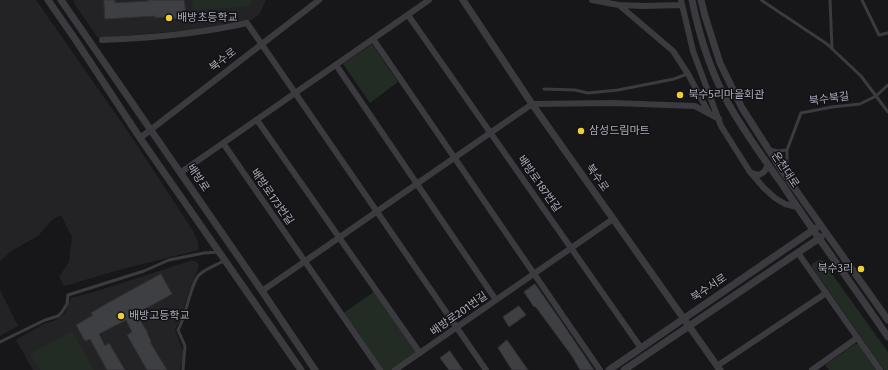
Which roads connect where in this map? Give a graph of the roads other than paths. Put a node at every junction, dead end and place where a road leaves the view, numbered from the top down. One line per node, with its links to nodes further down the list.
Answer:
1 (48, 0): 33 (street)
2 (61, 0): 31 (street, 배방로)
3 (319, 0): 18 (street, 북수로)
4 (430, 0): 14 (street)
5 (463, 0): 26 (street, 북수로)
6 (592, 0): 13 (street)
7 (692, 0): 38 (street, 온천대로)
8 (701, 0): 35 (street, 온천대로)
9 (761, 0): 19 (lane)
10 (830, 0): 19 (lane)
11 (862, 0): 15 (lane)
12 (681, 2): 13 (street); 29 (street)
13 (620, 5): 21 (street)
14 (408, 15): 16 (street); 32 (street)
15 (888, 33)
16 (372, 39): 20 (street); 37 (street)
17 (102, 40): 18 (street)
18 (261, 44): 24 (street); 31 (street, 북수로)
19 (832, 48): 25 (lane)
20 (336, 65): 24 (street); 42 (street)
21 (688, 74): 23 (lane); 28 (street)
22 (888, 85): 25 (lane)
23 (544, 88)
24 (295, 93): 30 (street); 44 (street)
25 (876, 96): 27 (lane); 36 (lane, 북수북길)
26 (532, 104): 28 (street); 32 (street); 45 (street, 북수로)
27 (888, 112)
28 (709, 114): 29 (street)
29 (719, 119): 39 (street)
30 (257, 120): 34 (street); 49 (street)
31 (150, 130): 33 (street, 북수로); 40 (street, 배방로)
32 (490, 132): 37 (street); 51 (street, 배방로187번길)
33 (140, 138): 52 (street)
34 (223, 143): 40 (street); 55 (street, 배방로173번길)
35 (768, 149): 36 (lane); 41 (street, 온천대로)
36 (787, 150): 41 (lane)
37 (454, 158): 42 (street); 56 (street)
38 (768, 165): 39 (street); 43 (street, 온천대로)
39 (750, 172): 43 (street)
40 (180, 173): 57 (street, 배방로)
41 (787, 177): 46 (street, 온천대로)
42 (417, 184): 44 (street); 59 (street)
43 (797, 207): 47 (street, 온천대로)
44 (377, 212): 49 (street); 63 (street)
45 (613, 219): 51 (street, 배방로201번길); 60 (street, 북수로)
46 (820, 225): 47 (street, 북수서로); 48 (street, 온천대로)
47 (813, 230): 50 (street, 온천대로); 60 (street, 북수서로)
48 (827, 234): 50 (street, 북수서로); 61 (street, 온천대로)
49 (339, 238): 55 (street); 68 (street)
50 (818, 238): 53 (street, 북수서로); 64 (street, 온천대로)
51 (571, 248): 56 (street, 배방로201번길); 67 (street)
52 (220, 252): 54 (street); 66 (lane)
53 (798, 253): 58 (street); 62 (street, 북수서로)
54 (225, 260): 70 (lane); 71 (street)
55 (305, 262): 57 (street); 73 (street)
56 (534, 274): 59 (street, 배방로201번길); 76 (street)
57 (262, 292): 72 (street, 배방로)
58 (826, 293): 65 (street); 69 (street, 북수로)
59 (496, 300): 63 (street, 배방로201번길)
60 (684, 319): 62 (street, 북수로); 67 (street, 북수서로)
61 (888, 320)
62 (689, 326): 69 (street, 북수로); 78 (street, 북수서로)
63 (457, 327): 68 (street, 배방로201번길); 75 (street)
64 (888, 336)
65 (857, 338): 79 (street); 80 (street)
66 (0, 342)
67 (641, 348): 77 (street, 북수서로)
68 (420, 353): 74 (street, 배방로201번길)
69 (718, 368)
70 (183, 370)
71 (301, 370)
72 (315, 370)
73 (380, 370)
74 (395, 370)
75 (486, 370)
76 (600, 370)
77 (609, 370)
78 (624, 370)
79 (812, 370)
80 (880, 370)

